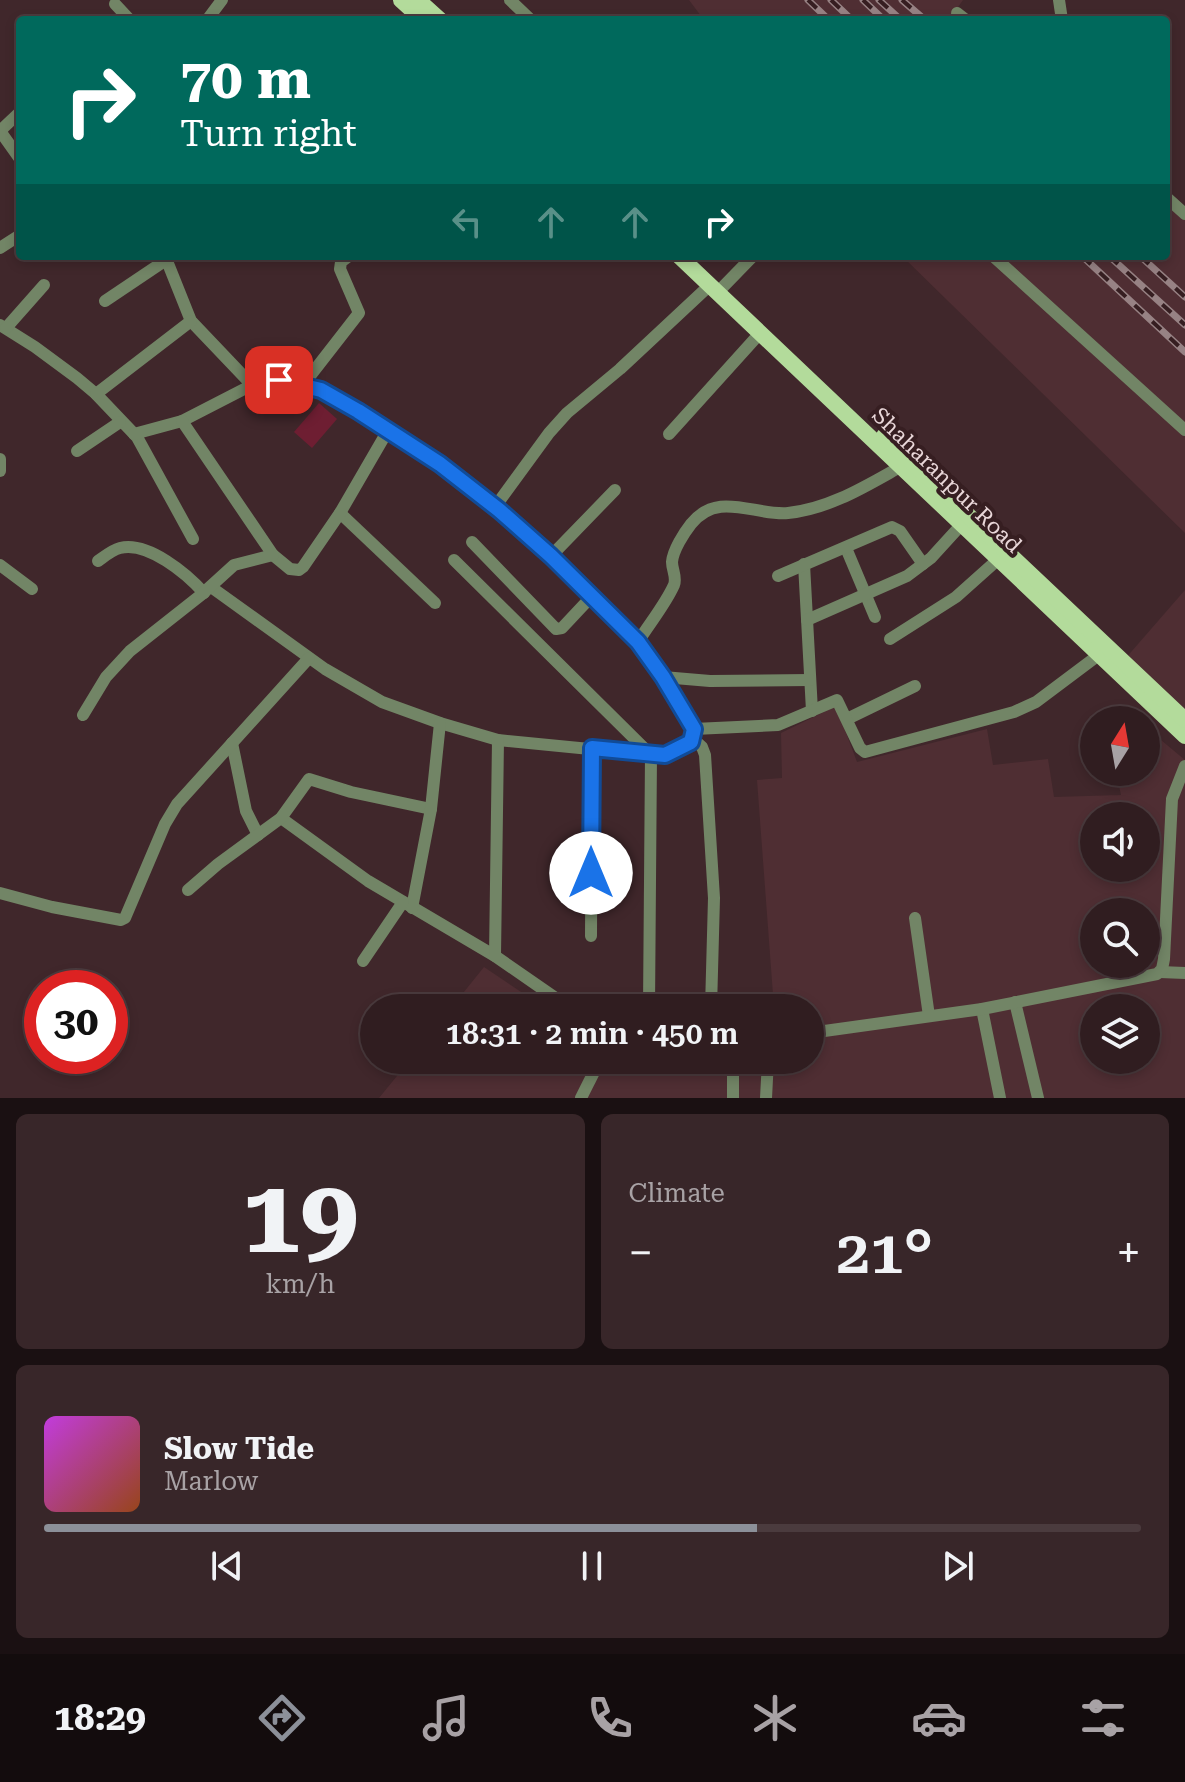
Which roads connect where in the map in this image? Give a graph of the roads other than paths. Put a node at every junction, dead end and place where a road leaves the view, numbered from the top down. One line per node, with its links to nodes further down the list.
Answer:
1 (401, 0): 4 (main road)
2 (510, 0): 6 (street)
3 (115, 4): 5 (street)
4 (418, 14)
5 (126, 16)
6 (527, 16)
7 (16, 116): 8 (street)
8 (16, 153)
9 (1170, 201): 10 (street)
10 (1185, 214)
11 (162, 260): 20 (street)
12 (166, 260): 21 (street)
13 (344, 260): 25 (street)
14 (684, 260): 19 (main road, Shaharanpur Road)
15 (697, 260): 19 (main road, Shaharanpur Road)
16 (748, 260): 19 (street)
17 (997, 260): 29 (street)
18 (44, 285): 22 (street)
19 (718, 287): 23 (main road, Shaharanpur Road); 38 (street); 45 (main road, Shaharanpur Road)
20 (105, 301)
21 (191, 321): 24 (street); 26 (street)
22 (3, 327): 26 (street)
23 (761, 332): 32 (street); 35 (main road, Shaharanpur Road)
24 (252, 385): 25 (street); 27 (street)
25 (303, 385): 30 (street)
26 (96, 394): 28 (street)
27 (182, 421): 31 (street); 44 (street)
28 (120, 422): 31 (street); 33 (street)
29 (1185, 430)
30 (387, 432): 38 (street); 39 (street)
31 (134, 434): 41 (street)
32 (669, 434)
33 (77, 451)
34 (0, 459): 36 (street)
35 (900, 467): 40 (main road, Shaharanpur Road); 61 (street)
36 (0, 471)
37 (615, 490): 46 (street)
38 (495, 507): 46 (street)
39 (340, 513): 44 (street); 57 (street)
40 (962, 524): 45 (main road, Shaharanpur Road); 50 (street)
41 (193, 539)
42 (472, 542): 56 (street)
43 (846, 548): 49 (street); 50 (street); 55 (street)
44 (273, 555): 54 (street)
45 (1003, 555): 60 (street); 62 (main road, Shaharanpur Road); 70 (main road, Shaharanpur Road)
46 (551, 556): 56 (street)
47 (454, 560): 77 (street)
48 (98, 561): 54 (street)
49 (804, 564): 52 (street); 59 (street)
50 (923, 564): 55 (street)
51 (0, 565): 53 (street)
52 (778, 576)
53 (32, 589)
54 (207, 590): 63 (street); 68 (street)
55 (866, 595): 58 (street); 59 (street)
56 (592, 596): 61 (street)
57 (435, 603)
58 (875, 617)
59 (807, 620): 65 (street)
60 (890, 639)
61 (638, 642): 64 (street)
62 (1100, 654): 69 (street); 73 (main road, Shaharanpur Road)
63 (309, 658): 71 (street); 75 (street)
64 (663, 677): 65 (street); 72 (street)
65 (810, 680): 67 (street)
66 (915, 686): 69 (street)
67 (812, 711): 69 (street); 72 (street)
68 (83, 715)
69 (847, 719)
70 (1185, 720)
71 (440, 723): 74 (street); 79 (street)
72 (693, 734): 77 (street); 94 (street)
73 (1185, 736)
74 (498, 740): 76 (street); 87 (street)
75 (232, 743): 81 (street); 83 (street)
76 (592, 748): 77 (street); 86 (street)
77 (651, 755): 93 (street)
78 (1185, 766): 89 (street)
79 (431, 809): 80 (street); 84 (street)
80 (281, 818): 81 (street); 84 (street)
81 (258, 835): 82 (street)
82 (188, 890)
83 (0, 893)
84 (408, 905): 87 (street); 88 (street)
85 (915, 918): 97 (street)
86 (591, 936)
87 (495, 956): 92 (street)
88 (363, 961)
89 (1160, 972): 90 (street)
90 (1185, 973)
91 (1142, 978): 95 (street)
92 (550, 994)
93 (649, 994)
94 (711, 994)
95 (1015, 1002): 96 (street); 106 (street)
96 (982, 1009): 97 (street); 105 (street)
97 (929, 1016): 98 (street)
98 (824, 1031)
99 (593, 1074): 102 (street)
100 (733, 1074): 103 (street)
101 (767, 1074): 104 (street)
102 (581, 1098)
103 (733, 1098)
104 (766, 1098)
105 (1000, 1098)
106 (1038, 1098)

